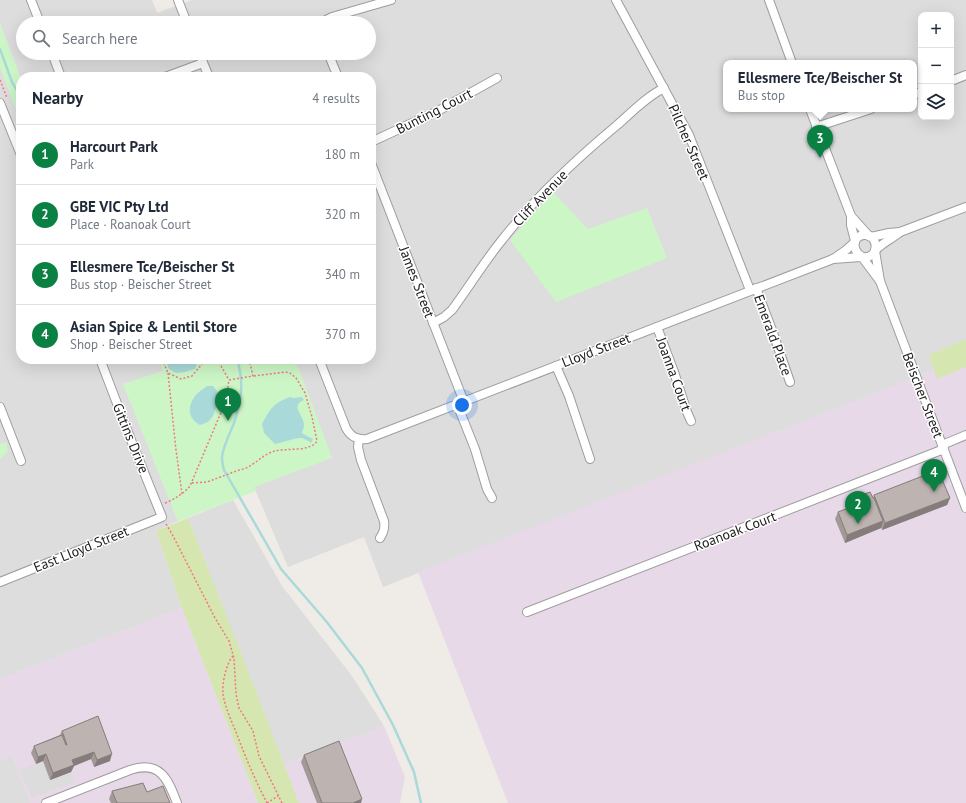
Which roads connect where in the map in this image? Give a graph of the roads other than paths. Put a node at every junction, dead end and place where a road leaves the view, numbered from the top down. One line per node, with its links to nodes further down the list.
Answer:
1 (31, 0): 6 (street)
2 (178, 0): 7 (street)
3 (391, 0): 8 (street)
4 (616, 0): 21 (street, Pilcher Street)
5 (769, 0): 12 (street)
6 (37, 16)
7 (184, 16)
8 (335, 16)
9 (55, 60): 14 (street)
10 (202, 60): 13 (street)
11 (331, 60): 17 (street)
12 (791, 60)
13 (203, 63): 15 (street); 16 (street)
14 (59, 72)
15 (179, 72)
16 (207, 72)
17 (336, 72)
18 (966, 75): 20 (street)
19 (497, 78): 26 (street, Bunting Court)
20 (954, 80)
21 (664, 88): 38 (street, Pilcher Street); 39 (street, Cliff Avenue)
22 (0, 103): 27 (street)
23 (811, 112): 25 (street)
24 (862, 112): 25 (street)
25 (816, 127): 30 (street)
26 (376, 140)
27 (16, 143)
28 (376, 176): 39 (street, James Street)
29 (966, 206): 31 (street)
30 (851, 216): 32 (street); 33 (street)
31 (900, 232): 32 (street); 34 (street)
32 (870, 236): 33 (street); 34 (street)
33 (855, 242): 35 (street); 36 (street, Lloyd Street)
34 (875, 250): 35 (street); 37 (street, Beischer Street)
35 (862, 257): 36 (street, Lloyd Street); 37 (street, Beischer Street)
36 (832, 259): 38 (street, Lloyd Street)
37 (880, 281): 50 (street, Beischer Street)
38 (753, 289): 40 (street, Lloyd Street); 44 (street, Emerald Place)
39 (433, 323): 45 (street, James Street)
40 (657, 326): 43 (street, Lloyd Street); 47 (street, Joanna Court)
41 (102, 364): 55 (street, Gittins Drive)
42 (321, 364): 49 (street)
43 (556, 366): 45 (street, Lloyd Street); 51 (street)
44 (790, 382)
45 (460, 403): 49 (street, Lloyd Street); 53 (street, James Street)
46 (0, 406): 52 (street)
47 (691, 421)
48 (966, 435): 50 (street, Roanoak Court)
49 (359, 439): 56 (street)
50 (943, 447): 54 (street, Beischer Street); 58 (street, Roanoak Court)
51 (590, 458)
52 (21, 461)
53 (492, 498)
54 (966, 508)
55 (162, 517): 57 (street, East Lloyd Street)
56 (380, 538)
57 (0, 582)
58 (527, 612)
59 (46, 803): 60 (street)
60 (177, 803)

